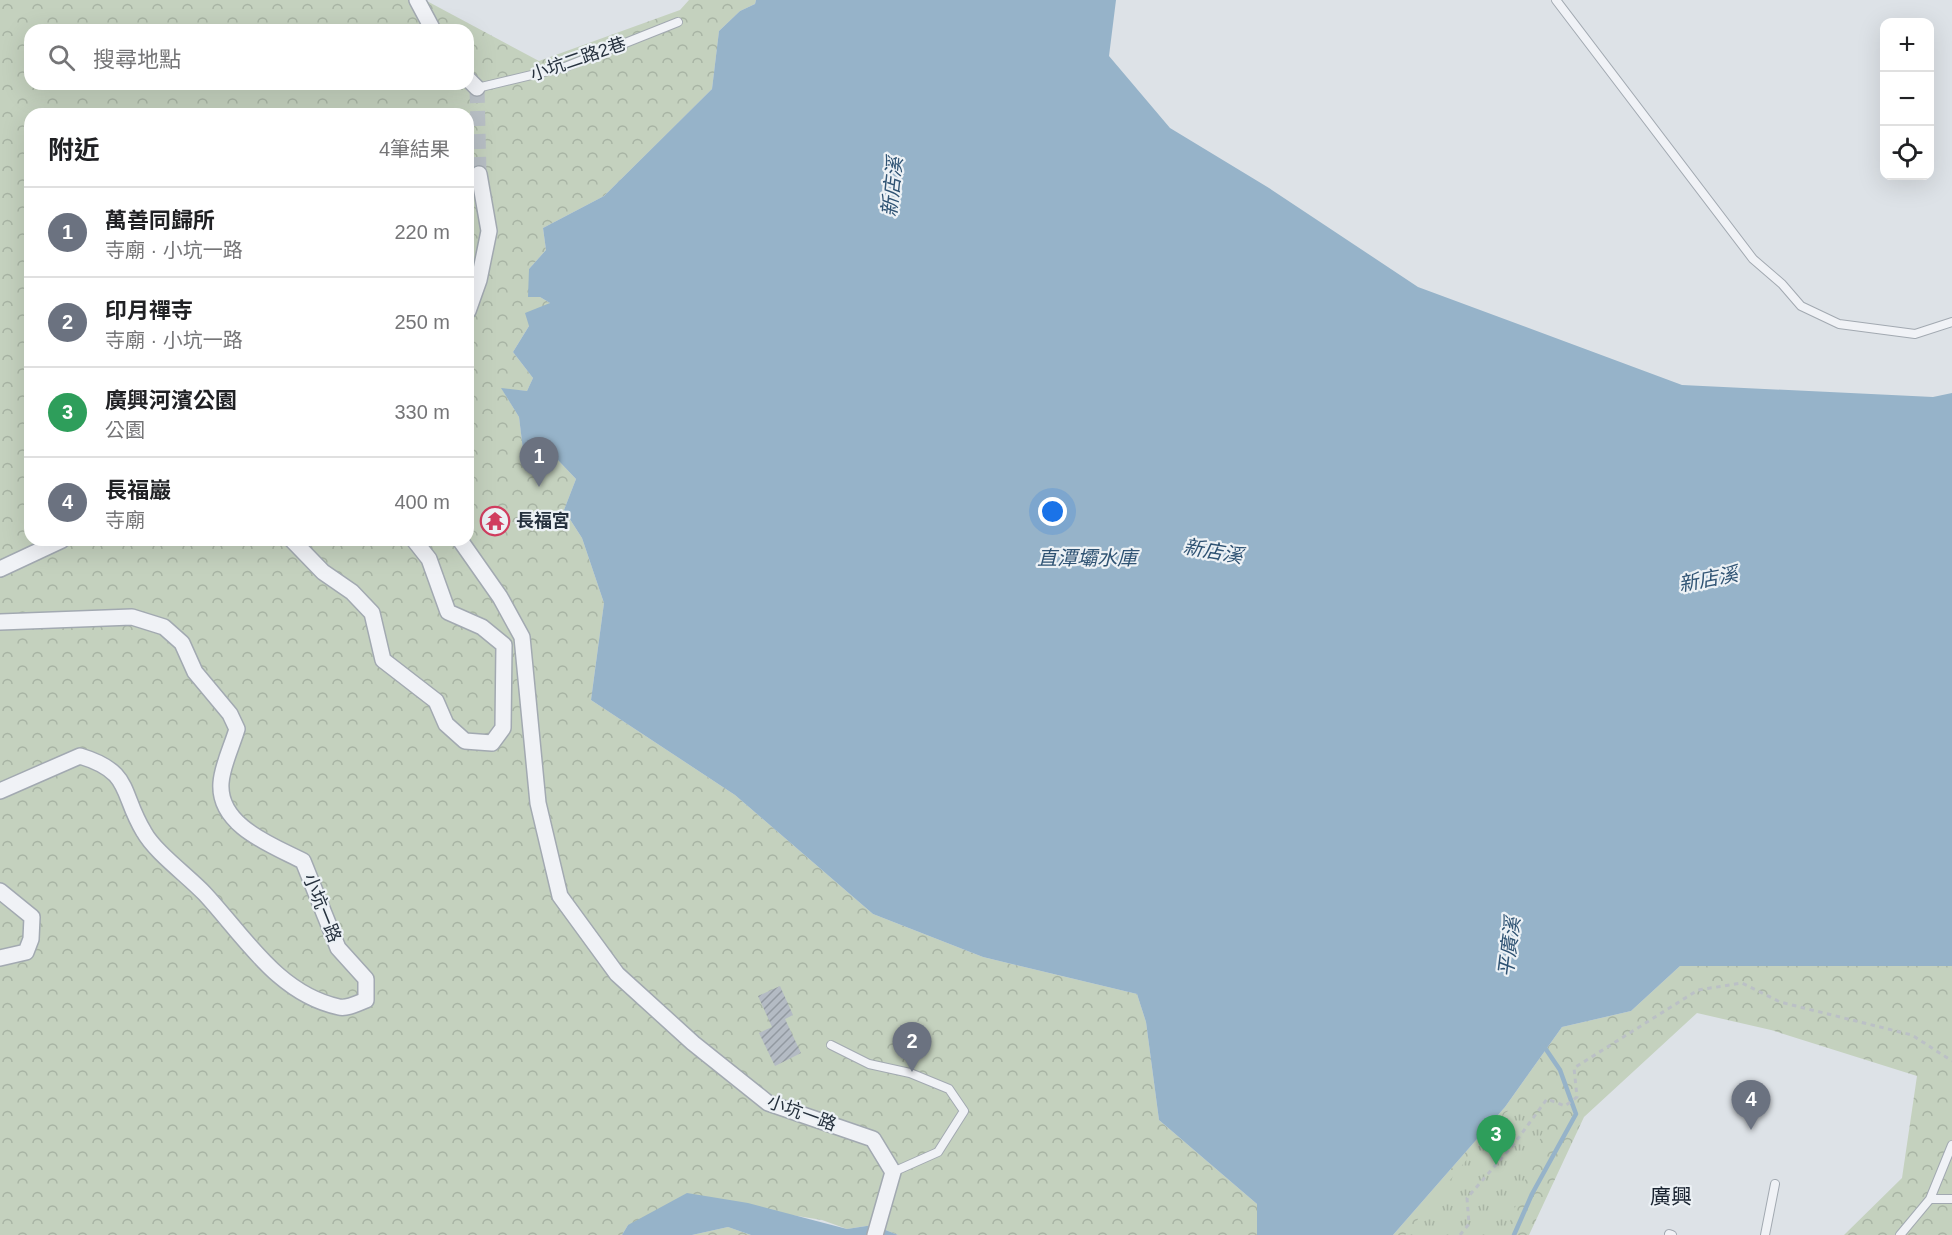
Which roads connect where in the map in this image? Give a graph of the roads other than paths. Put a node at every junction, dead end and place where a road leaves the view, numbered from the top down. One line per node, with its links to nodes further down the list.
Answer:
1 (417, 0): 4 (street)
2 (1556, 0): 8 (lane)
3 (678, 22): 5 (lane, 小坑二路2巷)
4 (430, 24)
5 (474, 84)
6 (479, 174): 7 (street)
7 (474, 295)
8 (1952, 322)
9 (49, 546): 13 (street)
10 (298, 546): 11 (street)
11 (419, 546)
12 (463, 546): 20 (street, 小坑一路)
13 (0, 569)
14 (0, 622): 15 (street, 小坑一路)
15 (0, 791)
16 (0, 891): 17 (street)
17 (0, 958)
18 (831, 1045): 20 (lane)
19 (1952, 1145): 22 (lane)
20 (893, 1172): 24 (street)
21 (1775, 1184): 25 (lane)
22 (1930, 1199): 23 (lane); 26 (lane)
23 (1952, 1199)
24 (877, 1230)
25 (1765, 1235)
26 (1900, 1235)

